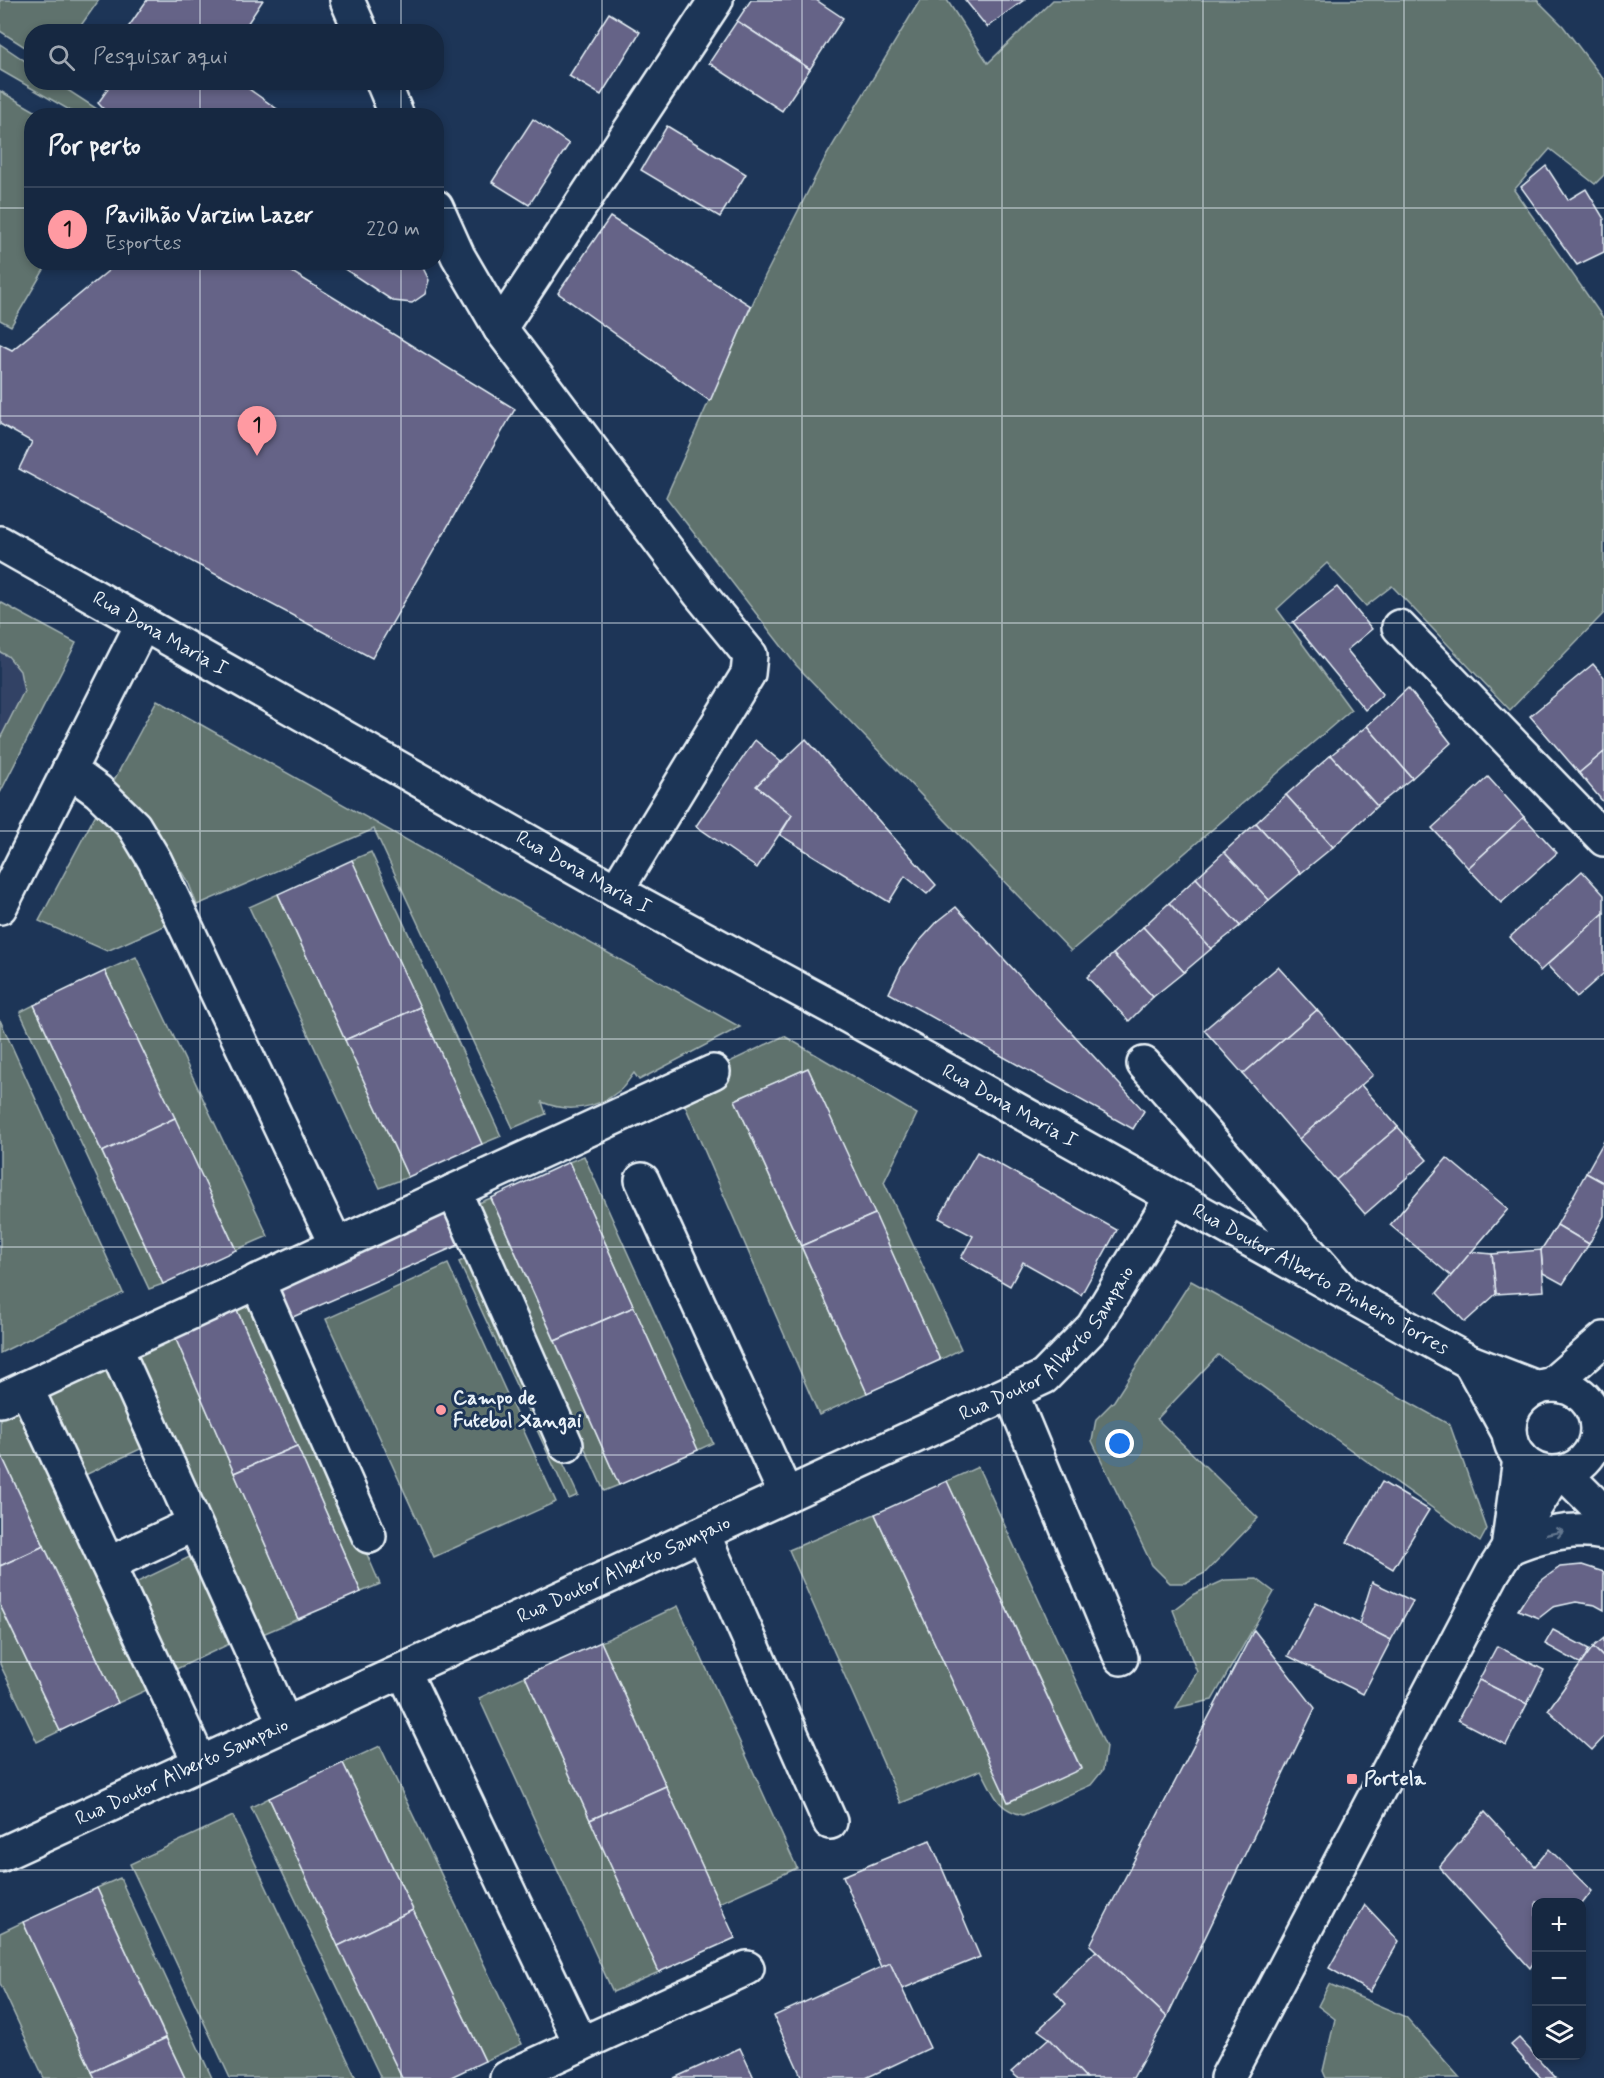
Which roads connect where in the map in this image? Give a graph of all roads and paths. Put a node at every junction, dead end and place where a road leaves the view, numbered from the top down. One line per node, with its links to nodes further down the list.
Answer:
1 (347, 0): 3 (street)
2 (716, 0): 7 (street)
3 (358, 24)
4 (386, 90): 5 (street)
5 (394, 108)
6 (444, 225): 7 (street)
7 (500, 328): 13 (street)
8 (0, 543): 9 (street, Rua Dona Maria I)
9 (143, 623): 11 (street); 13 (street, Rua Dona Maria I)
10 (1399, 627): 12 (street)
11 (69, 770): 14 (street); 20 (street)
12 (1604, 838)
13 (616, 891): 19 (street, Rua Dona Maria I)
14 (0, 907)
15 (1144, 1064): 22 (street)
16 (713, 1072): 18 (street)
17 (642, 1180): 33 (street)
18 (454, 1191): 20 (street); 30 (street)
19 (1172, 1197): 22 (street, Rua Doutor Alberto Pinheiro Torres); 27 (street, Rua Doutor Alberto Sampaio)
20 (336, 1245): 21 (street)
21 (257, 1281): 24 (street); 38 (street)
22 (1343, 1291): 25 (street, Rua Doutor Alberto Pinheiro Torres)
23 (1604, 1339): 26 (street)
24 (115, 1347): 28 (street); 35 (street)
25 (1470, 1362): 26 (street, Rua Doutor Alberto Pinheiro Torres); 31 (street, Rua Doutor Alberto Pinheiro Torres)
26 (1544, 1387): 29 (street); 31 (street)
27 (1011, 1393): 33 (street, Rua Doutor Alberto Sampaio); 41 (street)
28 (13, 1394): 40 (street)
29 (1600, 1432): 32 (street)
30 (566, 1445)
31 (1514, 1445): 32 (street); 39 (street)
32 (1561, 1473): 34 (street); 39 (street)
33 (786, 1496): 37 (street, Rua Doutor Alberto Sampaio)
34 (1604, 1513)
35 (194, 1524): 40 (street); 43 (street)
36 (1604, 1533): 39 (street, one-way to 36)
37 (703, 1534): 42 (street, Rua Doutor Alberto Sampaio); 45 (street)
38 (369, 1536)
39 (1508, 1548): 50 (street)
40 (108, 1564): 44 (street)
41 (1121, 1658)
42 (403, 1670): 43 (street, Rua Doutor Alberto Sampaio); 48 (street)
43 (285, 1725): 44 (street, Rua Doutor Alberto Sampaio)
44 (200, 1763): 46 (street, Rua Doutor Alberto Sampaio)
45 (830, 1822)
46 (2, 1850)
47 (747, 1968): 48 (street)
48 (581, 2044): 49 (street)
49 (507, 2078)
50 (1227, 2078)

